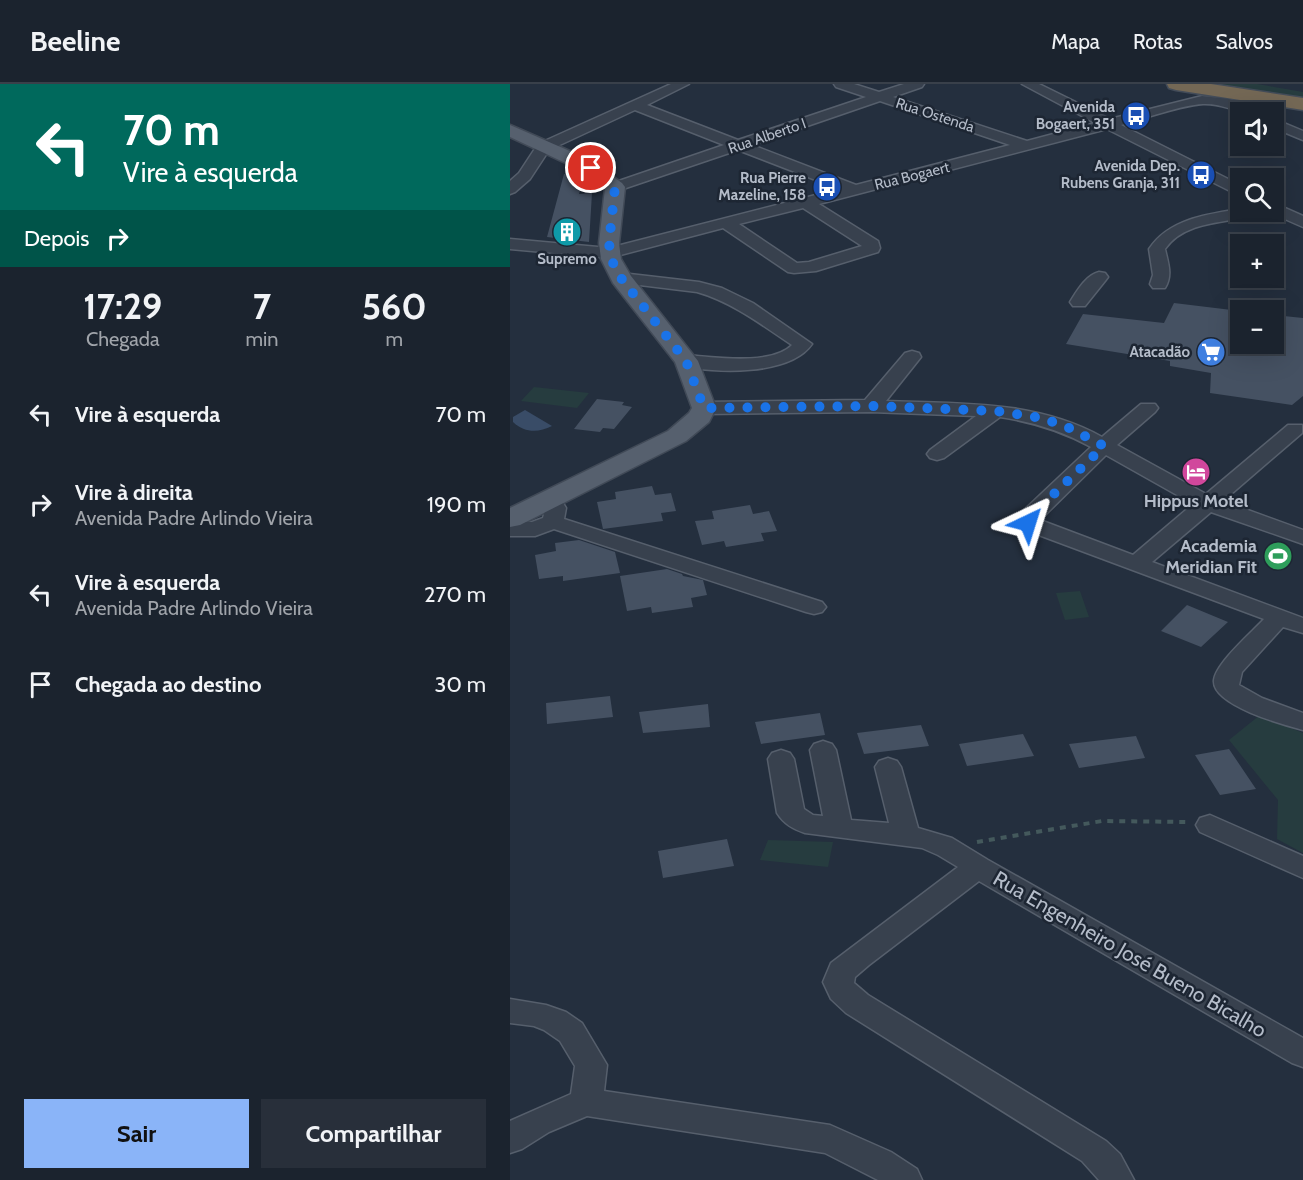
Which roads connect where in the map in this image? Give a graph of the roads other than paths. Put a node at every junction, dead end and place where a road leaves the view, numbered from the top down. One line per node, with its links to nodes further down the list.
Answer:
1 (682, 84): 11 (street)
2 (841, 84): 8 (street, Rua Ostenda)
3 (918, 84): 8 (street, Rua Alberto I)
4 (1029, 84): 12 (street)
5 (1176, 84): 10 (highway)
6 (1284, 84): 7 (highway)
7 (1303, 88)
8 (880, 97): 16 (street, Rua Alberto I); 17 (street, Rua Ostenda)
9 (1230, 103): 12 (street, Rua Bogaert)
10 (1303, 104)
11 (636, 106): 16 (street); 18 (street)
12 (1110, 125): 17 (street, Rua Bogaert); 19 (street)
13 (1284, 127): 15 (street)
14 (510, 130): 18 (main road)
15 (1303, 136)
16 (740, 146): 20 (street, Rua Alberto I); 22 (street)
17 (1028, 146): 22 (street, Rua Bogaert)
18 (543, 147): 20 (main road); 21 (street)
19 (1230, 186)
20 (615, 187): 29 (main road)
21 (510, 189)
22 (856, 190): 23 (street, Rua Bogaert)
23 (807, 203): 27 (street, Rua Bogaert); 27 (street)
24 (1284, 213): 26 (street)
25 (1230, 216): 32 (street)
26 (1303, 222)
27 (726, 223): 29 (street, Rua Bogaert)
28 (510, 244): 29 (street, Rua Bogaert)
29 (609, 253): 31 (main road)
30 (1099, 277): 33 (street)
31 (621, 278): 35 (main road); 35 (street)
32 (1159, 284)
33 (1079, 302)
34 (912, 357): 36 (street)
35 (686, 361): 37 (main road)
36 (871, 406): 37 (street); 39 (street)
37 (704, 408): 44 (main road)
38 (1148, 408): 41 (street)
39 (996, 411): 41 (street); 42 (street)
40 (1295, 429): 43 (street)
41 (1104, 446): 43 (street); 47 (street)
42 (937, 454)
43 (1207, 503): 46 (street); 47 (street)
44 (551, 511): 45 (main road); 48 (street)
45 (511, 521)
46 (1303, 537)
47 (1136, 564): 49 (street)
48 (814, 607)
49 (1279, 617): 50 (street); 51 (street)
50 (1303, 626)
51 (1303, 722)
52 (824, 750): 56 (street)
53 (781, 759): 56 (street)
54 (888, 767): 57 (street)
55 (1210, 825): 59 (street)
56 (839, 829): 57 (street)
57 (906, 836): 58 (street)
58 (978, 867): 61 (street, Rua Engenheiro José Bueno Bicalho); 65 (street, Rua Engenheiro José Bueno Bicalho)
59 (1303, 868)
60 (510, 1011): 62 (street)
61 (1303, 1054)
62 (586, 1102): 63 (street); 64 (street)
63 (510, 1139)
64 (905, 1180)
65 (1117, 1180)

